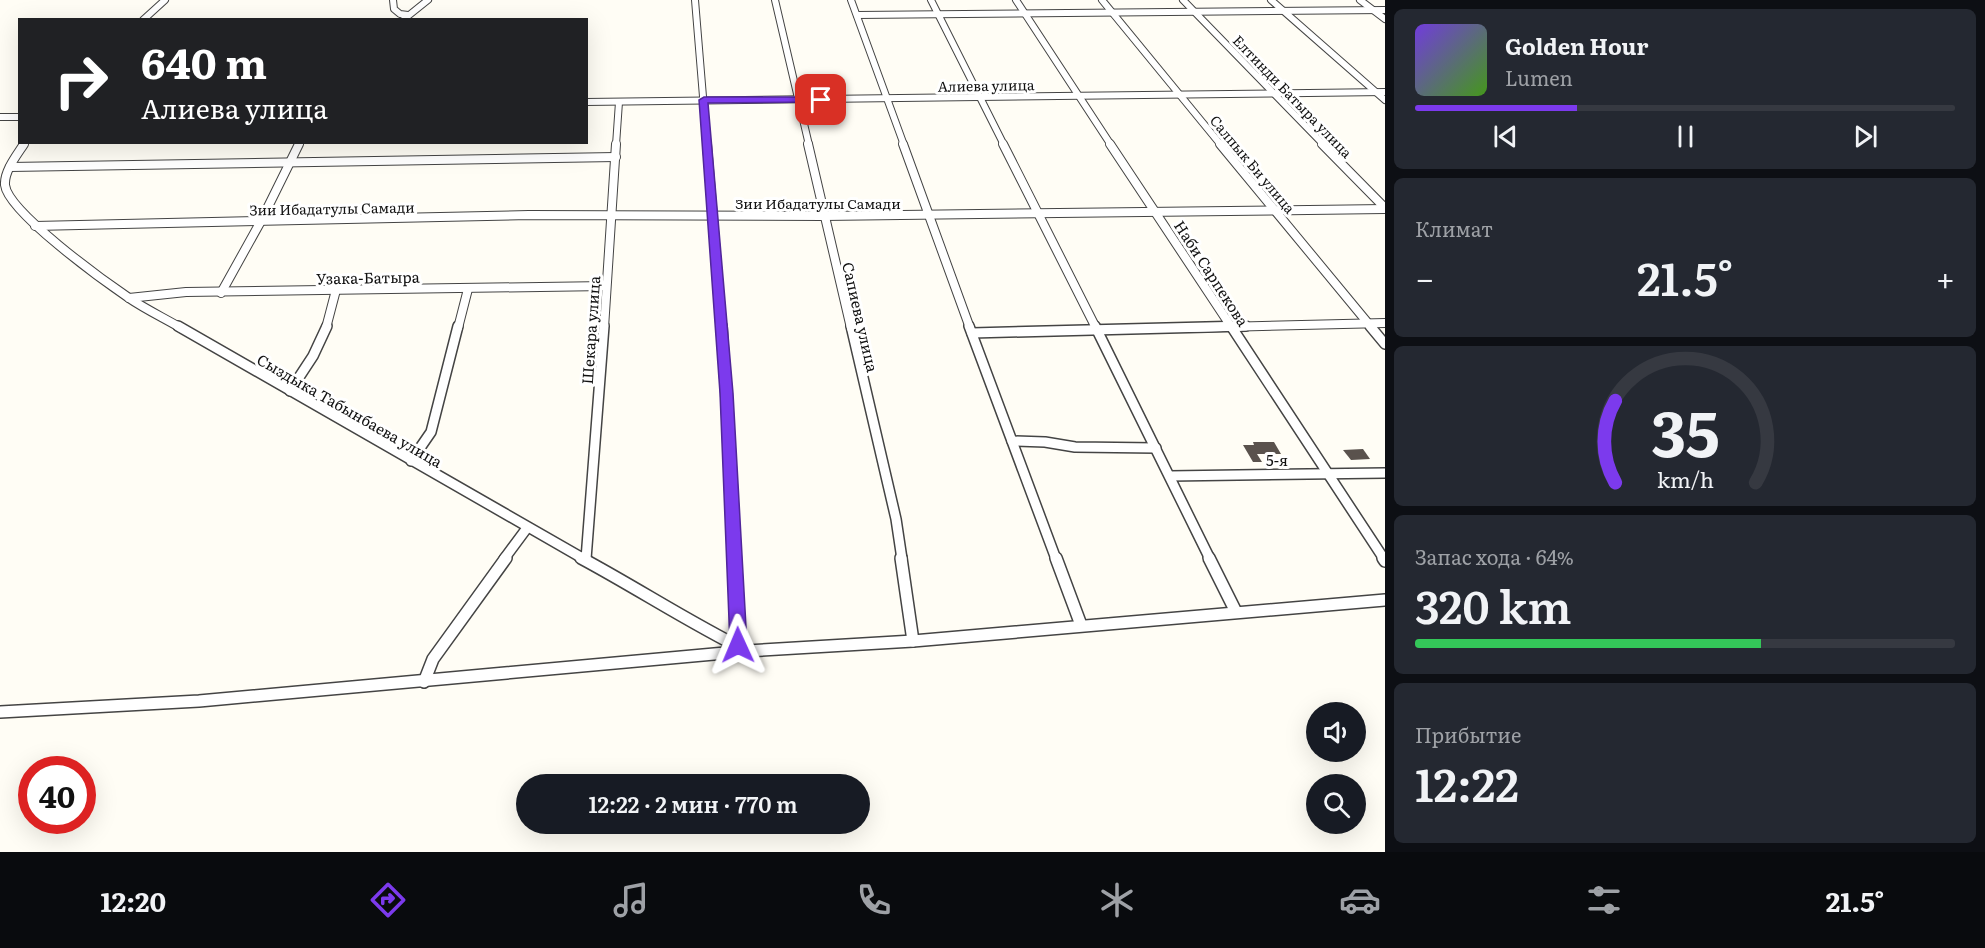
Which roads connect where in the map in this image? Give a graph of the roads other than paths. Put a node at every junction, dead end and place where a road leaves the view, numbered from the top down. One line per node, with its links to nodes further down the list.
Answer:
1 (165, 0): 22 (street)
2 (393, 0): 21 (street)
3 (428, 0): 21 (street)
4 (695, 0): 31 (street)
5 (775, 0): 32 (street, Сапиева улица)
6 (851, 0): 20 (street)
7 (931, 0): 18 (street)
8 (1016, 0): 19 (street, Наби Сарпекова)
9 (1102, 0): 17 (street, Салпык Би улица)
10 (1183, 0): 15 (street, Елтинди Батыра улица)
11 (1271, 0): 16 (street)
12 (1360, 0): 13 (street)
13 (1374, 10): 14 (street); 16 (street); 23 (street)
14 (1385, 10)
15 (1195, 11): 16 (street); 17 (street); 26 (street, Елтинди Батыра улица)
16 (1283, 11): 24 (street)
17 (1113, 12): 19 (street); 27 (street, Салпык Би улица)
18 (938, 13): 19 (street); 20 (street); 29 (street)
19 (1026, 14): 28 (street, Наби Сарпекова)
20 (857, 15): 30 (street)
21 (406, 17)
22 (145, 18)
23 (1385, 19)
24 (1376, 92): 25 (street, Алиева улица); 26 (street, Алиева улица); 33 (street)
25 (1385, 92)
26 (1272, 93): 27 (street, Алиева улица); 43 (street, Елтинди Батыра улица)
27 (1180, 95): 28 (street, Алиева улица); 44 (street, Салпык Би улица)
28 (1080, 96): 29 (street, Алиева улица); 46 (street, Наби Сарпекова)
29 (980, 97): 30 (street, Алиева улица); 45 (street)
30 (888, 99): 32 (street, Алиева улица); 48 (street)
31 (704, 100): 32 (street, Алиева улица); 35 (street, Алиева улица); 47 (street)
32 (798, 100): 50 (street, Сапиева улица)
33 (1385, 100)
34 (588, 102): 35 (street, Алиева улица)
35 (619, 102): 40 (street, Шекара улица)
36 (0, 117): 37 (street)
37 (18, 117)
38 (24, 144): 42 (street, Сыздыка Табынбаева улица)
39 (299, 144): 41 (street)
40 (616, 157): 41 (street); 49 (street, Шекара улица)
41 (290, 162): 42 (street); 51 (street)
42 (10, 167): 52 (street, Сыздыка Табынбаева улица)
43 (1385, 209): 44 (street, Зии Ибадатулы Самади)
44 (1277, 211): 46 (street, Зии Ибадатулы Самади); 59 (street, Салпык Би улица)
45 (1037, 213): 46 (street, Зии Ибадатулы Самади); 48 (street, Зии Ибадатулы Самади); 61 (street)
46 (1156, 213): 60 (street, Наби Сарпекова)
47 (712, 215): 49 (street, Зии Ибадатулы Самади); 50 (street, Зии Ибадатулы Самади); 78 (street)
48 (929, 215): 50 (street, Зии Ибадатулы Самади); 62 (street)
49 (611, 216): 51 (street, Зии Ибадатулы Самади); 53 (street, Шекара улица)
50 (824, 216): 77 (street, Сапиева улица)
51 (261, 221): 52 (street, Зии Ибадатулы Самади); 56 (street)
52 (35, 225): 57 (street, Сыздыка Табынбаева улица)
53 (606, 286): 54 (street, Узака-Батыра); 72 (street, Шекара улица)
54 (468, 289): 55 (street, Узака-Батыра); 67 (street)
55 (336, 290): 56 (street, Узака-Батыра); 64 (street)
56 (221, 293): 57 (street, Узака-Батыра)
57 (129, 298): 64 (street, Сыздыка Табынбаева улица)
58 (1385, 323): 59 (street)
59 (1369, 324): 60 (street); 63 (street, Салпык Би улица)
60 (1232, 328): 61 (street); 69 (street, Наби Сарпекова)
61 (1098, 330): 62 (street); 66 (street)
62 (972, 333): 65 (street)
63 (1385, 344)
64 (290, 391): 67 (street, Сыздыка Табынбаева улица)
65 (1012, 441): 66 (street); 76 (street)
66 (1156, 448): 70 (street)
67 (411, 461): 71 (street, Сыздыка Табынбаева улица)
68 (1385, 473): 69 (street, 5-я)
69 (1328, 474): 70 (street, 5-я); 73 (street, Наби Сарпекова)
70 (1170, 476): 75 (street)
71 (526, 528): 72 (street, Сыздыка Табынбаева улица); 79 (street)
72 (586, 560): 78 (street, Сыздыка Табынбаева улица)
73 (1385, 561)
74 (1385, 600): 75 (street)
75 (1236, 612): 76 (street)
76 (1081, 625): 77 (street)
77 (913, 641): 78 (street)
78 (743, 648): 79 (street)
79 (423, 682): 80 (street)
80 (0, 712)

